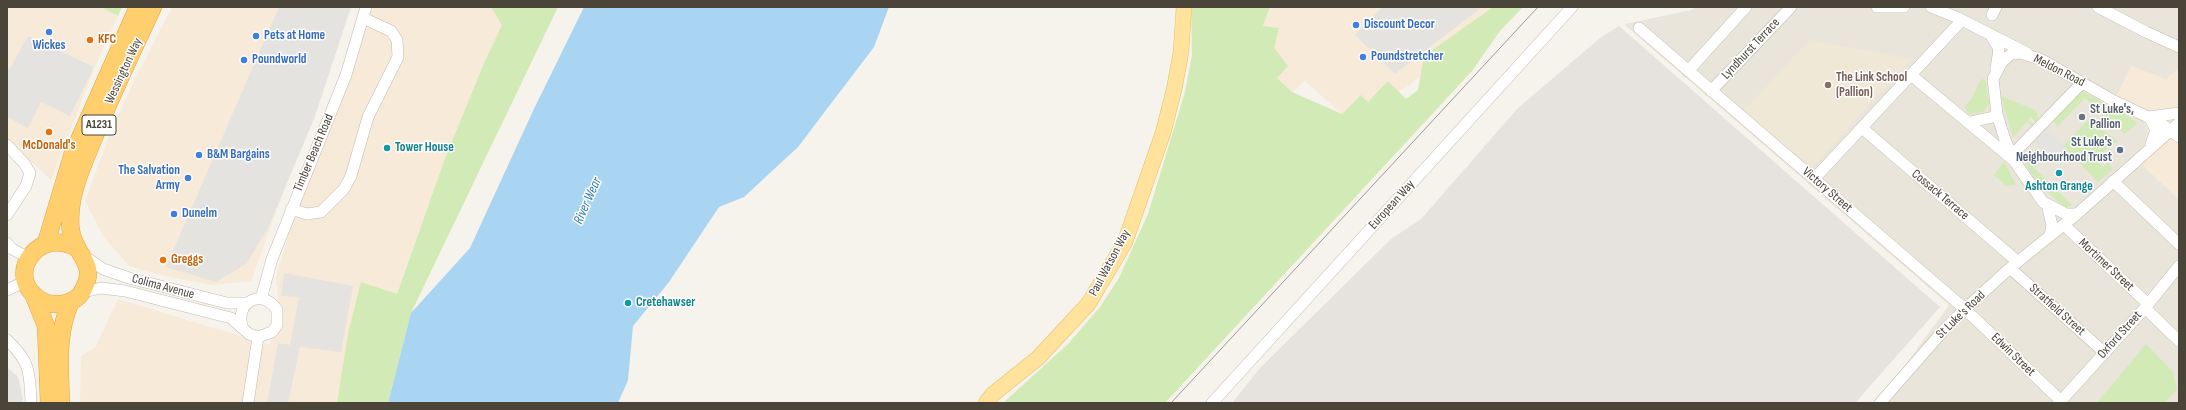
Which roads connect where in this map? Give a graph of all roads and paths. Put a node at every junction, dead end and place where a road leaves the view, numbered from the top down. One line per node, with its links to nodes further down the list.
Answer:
1 (138, 7): 44 (highway, Wessington Way / A1231)
2 (153, 7): 46 (highway, Wessington Way / A1231)
3 (366, 7): 13 (street, Timber Beach Road)
4 (1174, 7): 19 (main road, Paul Watson Way)
5 (1184, 7): 19 (main road, Paul Watson Way)
6 (1572, 7): 69 (street, European Way)
7 (1746, 7): 20 (street)
8 (1791, 7): 24 (street, Lyndhurst Terrace)
9 (1878, 7): 10 (street)
10 (1904, 7)
11 (1932, 7): 14 (street)
12 (2098, 7): 17 (street)
13 (363, 18): 38 (street, Timber Beach Road); 38 (street)
14 (1962, 20): 16 (street); 21 (street)
15 (1639, 28): 20 (street, Victory Street)
16 (1989, 33): 18 (street); 22 (street)
17 (2179, 47)
18 (2042, 60): 22 (street, Meldon Road); 23 (street, Meldon Road)
19 (1179, 62): 68 (main road, Paul Watson Way)
20 (1688, 71): 24 (street, Victory Street)
21 (1911, 75): 28 (street); 29 (street)
22 (1993, 79): 26 (street)
23 (2082, 83): 27 (street, Meldon Road); 34 (street)
24 (1711, 91): 35 (street, Victory Street)
25 (2179, 113): 27 (street)
26 (1997, 114): 28 (street); 34 (street)
27 (2149, 117): 30 (street, Meldon Road); 33 (street)
28 (1970, 122): 34 (street)
29 (1862, 128): 35 (street); 48 (street, Cossack Terrace)
30 (2176, 130): 33 (street, St Luke's Road)
31 (2179, 141): 33 (street)
32 (7, 145): 40 (street)
33 (2148, 150): 36 (street, St Luke's Road)
34 (2014, 158): 37 (street)
35 (1814, 179): 57 (street, Victory Street)
36 (2113, 180): 39 (street, St Luke's Road); 45 (street)
37 (2047, 204): 39 (street); 42 (street)
38 (291, 209): 54 (street, Timber Beach Road)
39 (2077, 214): 41 (street, St Luke's Road)
40 (7, 215)
41 (2064, 225): 42 (street, St Luke's Road); 56 (street, Mortimer Street)
42 (2050, 236): 48 (street, St Luke's Road)
43 (7, 243): 47 (street)
44 (46, 243): 46 (highway); 47 (highway)
45 (2179, 244)
46 (81, 253): 53 (highway, Wessington Way); 55 (street, Colima Avenue)
47 (29, 258): 50 (highway)
48 (2014, 265): 57 (street, St Luke's Road); 62 (street, Stratfield Street)
49 (2179, 266): 56 (street, Oxford Street)
50 (26, 281): 51 (street); 52 (highway)
51 (7, 290)
52 (34, 296): 53 (highway); 65 (highway)
53 (77, 297): 58 (street, Colima Avenue); 66 (highway, Wessington Way)
54 (261, 298): 55 (street); 59 (street)
55 (247, 303): 58 (street)
56 (2146, 306): 61 (street, Mortimer Street); 62 (street, Oxford Street)
57 (1965, 309): 63 (street, Edwin Street); 70 (street, St Luke's Road)
58 (242, 326): 59 (street)
59 (258, 337): 67 (street)
60 (7, 340): 64 (street)
61 (2179, 341)
62 (2105, 353): 63 (street, Oxford Street)
63 (2060, 402)
64 (31, 403)
65 (49, 403)
66 (61, 403)
67 (248, 403)
68 (986, 403)
69 (1212, 403)
70 (1880, 403)

